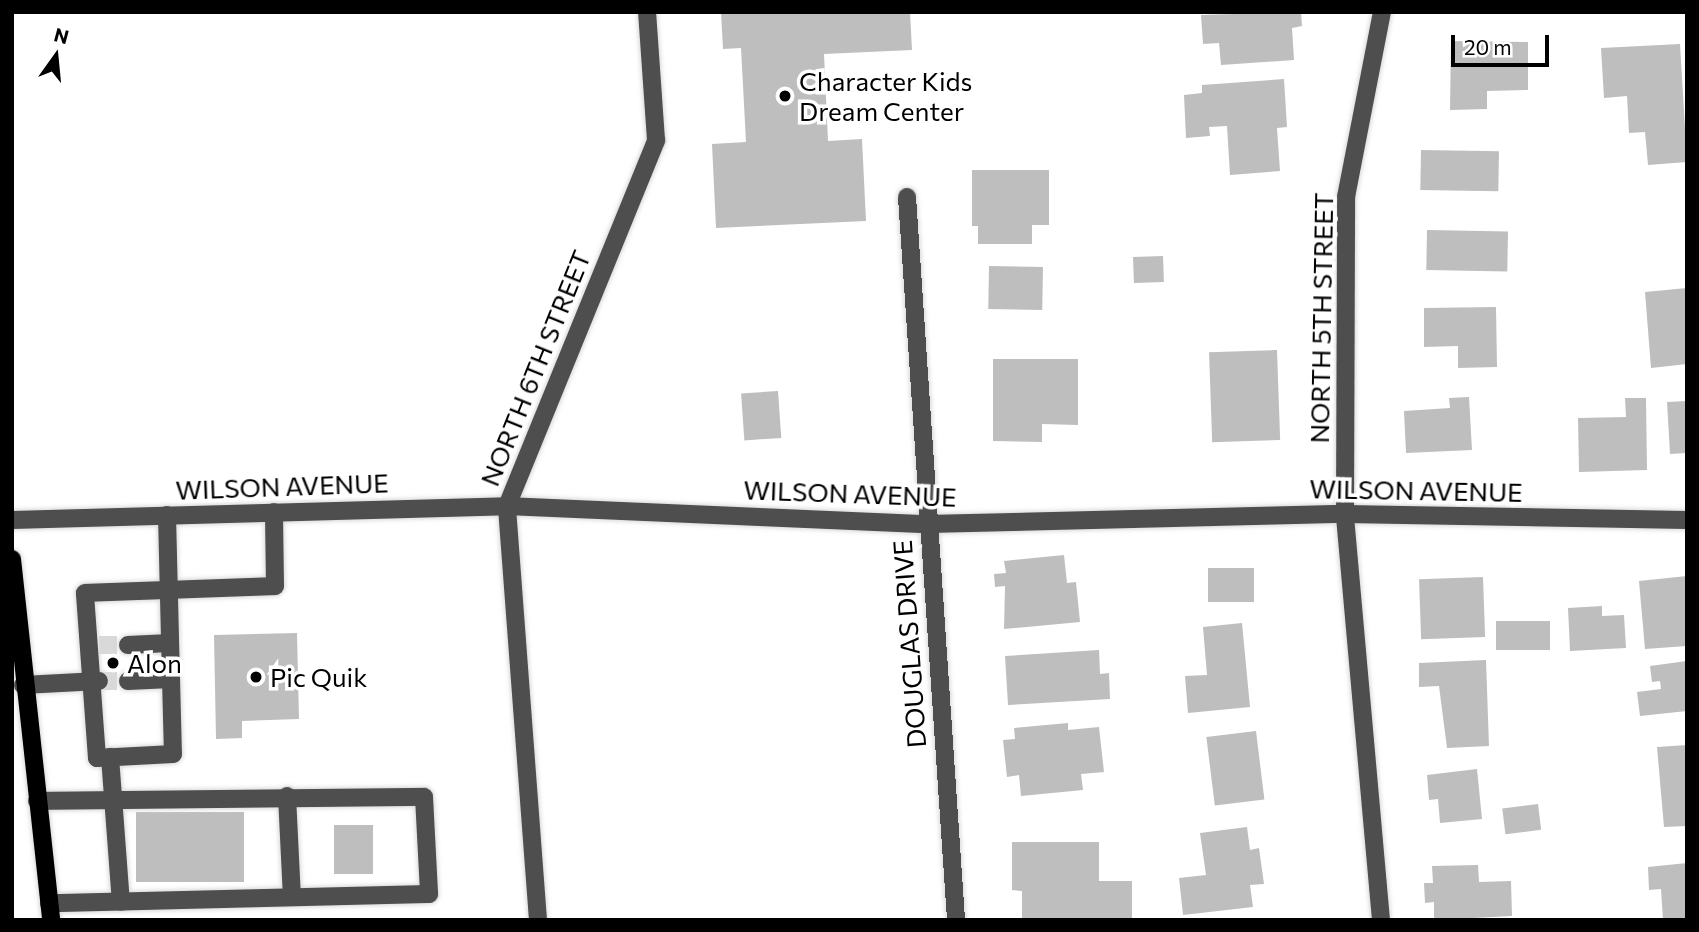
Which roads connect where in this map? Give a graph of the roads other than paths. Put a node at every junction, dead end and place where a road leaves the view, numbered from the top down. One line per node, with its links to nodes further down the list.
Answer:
1 (647, 12): 4 (street, NORTH 6TH STREET)
2 (1382, 12): 6 (street, NORTH 5TH STREET)
3 (907, 197): 10 (street, DOUGLAS DRIVE)
4 (507, 506): 5 (street, WILSON AVENUE); 10 (street, WILSON AVENUE); 26 (street, NORTH 6TH STREET)
5 (274, 512): 7 (street, WILSON AVENUE); 12 (street)
6 (1345, 514): 9 (street, WILSON AVENUE); 10 (street, WILSON AVENUE); 28 (street, NORTH 5TH STREET)
7 (167, 516): 8 (street, WILSON AVENUE); 12 (street)
8 (12, 520)
9 (1687, 520)
10 (927, 524): 27 (street, DOUGLAS DRIVE)
11 (12, 559): 18 (main road)
12 (170, 590): 13 (street); 17 (street)
13 (170, 643): 14 (street); 15 (street)
14 (128, 645)
15 (171, 679): 16 (street); 19 (street)
16 (128, 681)
17 (95, 682): 18 (street); 19 (street)
18 (23, 685): 22 (main road)
19 (110, 757): 21 (street)
20 (288, 796): 21 (street); 23 (street); 23 (street)
21 (113, 800): 22 (street); 24 (street)
22 (37, 801): 25 (main road)
23 (292, 897): 24 (street)
24 (121, 902): 25 (street)
25 (50, 912)
26 (538, 920)
27 (956, 920)
28 (1381, 920)

